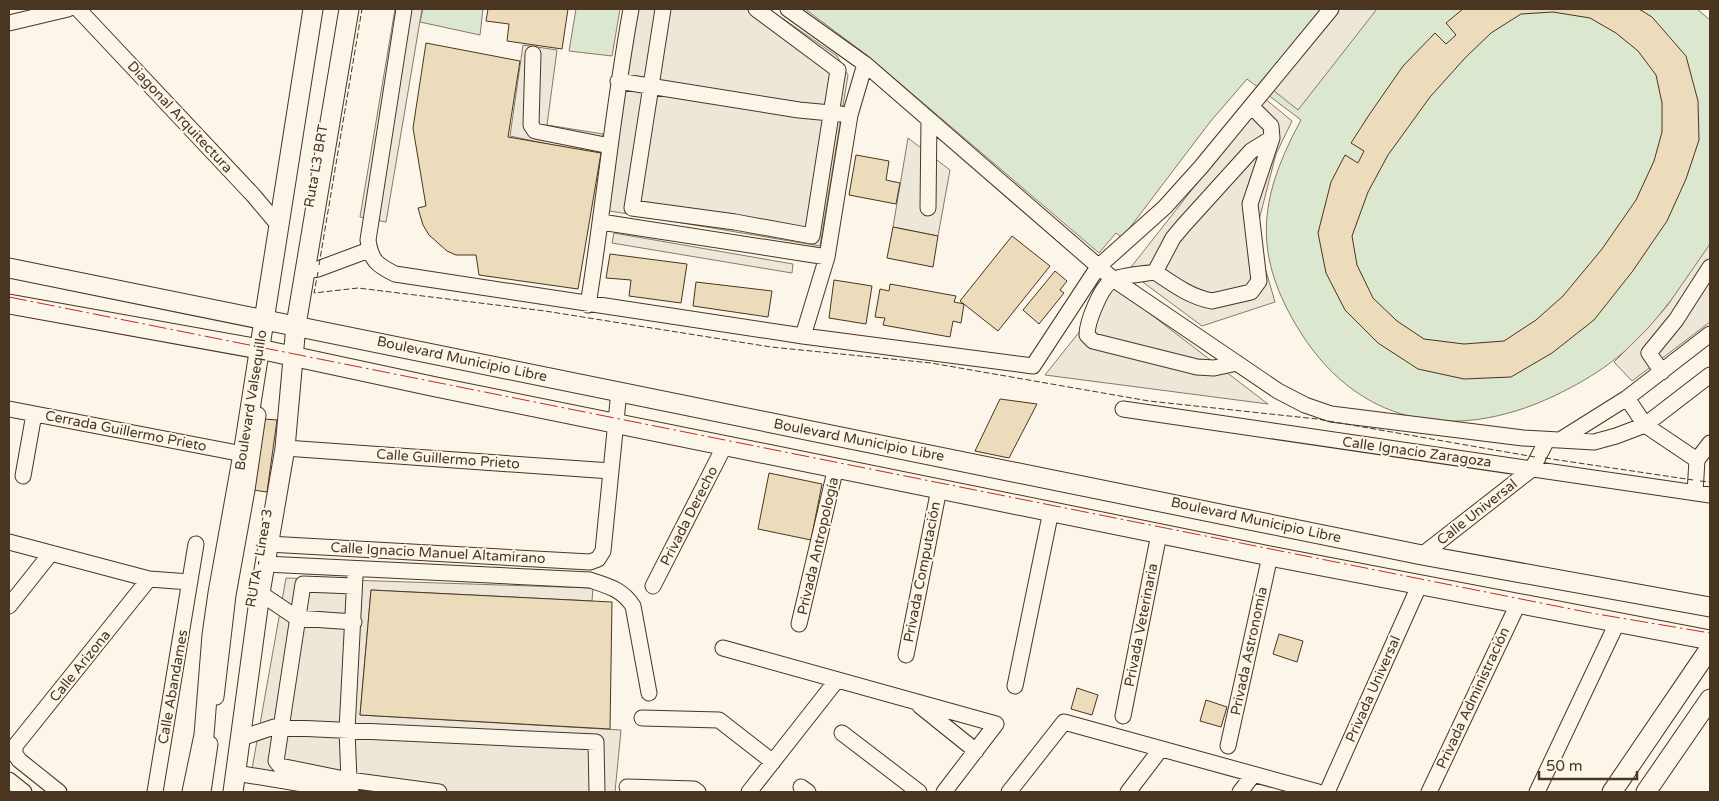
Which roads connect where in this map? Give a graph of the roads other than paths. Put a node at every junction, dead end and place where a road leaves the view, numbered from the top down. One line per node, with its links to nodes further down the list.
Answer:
1 (68, 9): 13 (street)
2 (78, 9): 26 (street, Diagonal Arquitectura)
3 (313, 9): 26 (main road, Boulevard Valsequillo)
4 (321, 9): 37 (street)
5 (342, 9): 38 (street, Ruta L3 BRT)
6 (349, 9): 32 (main road)
7 (404, 9): 27 (street)
8 (631, 9): 16 (street)
9 (663, 9): 17 (street)
10 (756, 9): 19 (street)
11 (788, 9): 15 (street)
12 (1331, 9): 18 (street)
13 (9, 23)
14 (534, 54): 23 (street)
15 (865, 64): 20 (street); 21 (street)
16 (618, 81): 17 (street); 23 (street)
17 (652, 86): 19 (street); 19 (street)
18 (1252, 107): 22 (street); 29 (street)
19 (832, 114): 20 (street)
20 (850, 115): 28 (street)
21 (929, 120): 24 (street); 29 (street)
22 (1272, 138): 33 (street); 33 (street)
23 (610, 146): 25 (street)
24 (928, 208)
25 (601, 222): 28 (street); 36 (street)
26 (280, 227): 37 (main road, Boulevard Valsequillo)
27 (369, 250): 32 (street); 36 (street)
28 (827, 257): 40 (street)
29 (1098, 267): 34 (street); 40 (street)
30 (1710, 267): 44 (street)
31 (9, 268): 37 (main road, Boulevard Municipio Libre)
32 (305, 271): 38 (main road)
33 (1155, 272): 34 (street)
34 (1113, 279): 43 (street); 43 (street)
35 (9, 304): 41 (main road)
36 (588, 305): 40 (street)
37 (267, 318): 38 (main road, Boulevard Municipio Libre); 41 (main road, Boulevard Valsequillo)
38 (292, 324): 42 (main road); 46 (main road, Boulevard Municipio Libre)
39 (1710, 334): 44 (street)
40 (803, 336)
41 (262, 350): 42 (main road); 57 (main road, Boulevard Valsequillo); 119 (street)
42 (290, 356): 51 (main road); 56 (main road); 120 (street, RUTA - Línea 3)
43 (1237, 363): 53 (street)
44 (1662, 372): 47 (street)
45 (1710, 375): 52 (street)
46 (619, 392): 51 (street); 73 (main road, Boulevard Municipio Libre)
47 (1628, 398): 52 (street); 53 (street)
48 (9, 409): 50 (street, Cerrada Guillermo Prieto)
49 (1124, 409): 60 (street, Calle Ignacio Zaragoza)
50 (34, 414): 57 (street, Cerrada Guillermo Prieto); 62 (street)
51 (615, 423): 55 (main road); 61 (street)
52 (1645, 425): 53 (street); 58 (street)
53 (1553, 440): 60 (street)
54 (1710, 443): 58 (street)
55 (724, 445): 59 (main road); 80 (street, Privada Derecho)
56 (285, 448): 61 (street, Calle Guillermo Prieto); 70 (main road)
57 (243, 454): 118 (main road, Boulevard Valsequillo)
58 (1697, 460): 64 (street)
59 (836, 467): 63 (main road); 89 (street, Privada Antropología)
60 (1532, 469): 64 (street, Calle Ignacio Zaragoza); 73 (street, Calle Universal)
61 (611, 471): 71 (street, Calle Ignacio Manuel Altamirano)
62 (23, 476)
63 (939, 489): 66 (main road); 93 (street, Privada Computación)
64 (1695, 493): 65 (street, Calle Ignacio Zaragoza)
65 (1710, 495)
66 (1051, 511): 67 (main road); 95 (street)
67 (1159, 534): 74 (main road); 99 (street, Privada Veterinaria)
68 (9, 542): 72 (street)
69 (196, 544): 78 (street, Calle Abandames)
70 (268, 544): 71 (street, Calle Ignacio Manuel Altamirano); 75 (main road)
71 (360, 549): 76 (street)
72 (51, 553): 77 (street); 84 (street)
73 (1422, 555): 85 (main road, Boulevard Municipio Libre)
74 (1270, 556): 81 (main road); 105 (street, Privada Astronomía)
75 (265, 564): 76 (street); 82 (main road)
76 (356, 568): 79 (street); 96 (street)
77 (149, 579): 78 (street); 116 (street, Calle Arizona)
78 (190, 582): 117 (street, Calle Abandames)
79 (354, 586): 86 (street); 87 (street)
80 (653, 586)
81 (1419, 586): 83 (main road); 131 (street, Privada Universal)
82 (260, 593): 86 (street); 104 (main road)
83 (1518, 604): 88 (main road); 132 (street, Privada Administración)
84 (9, 606)
85 (1710, 607)
86 (297, 618): 87 (street); 101 (street)
87 (354, 622): 102 (street)
88 (1617, 623): 90 (main road); 133 (street)
89 (799, 624)
90 (1710, 640)
91 (723, 648): 94 (street)
92 (1710, 648): 134 (main road)
93 (906, 655)
94 (837, 680): 98 (street); 108 (street)
95 (1015, 686)
96 (649, 693)
97 (1710, 699): 135 (main road)
98 (915, 702): 107 (street); 107 (street)
99 (1123, 716)
100 (642, 718): 108 (street)
101 (280, 727): 102 (street); 104 (street); 111 (street)
102 (347, 730): 111 (street); 122 (street)
103 (842, 733): 125 (street)
104 (241, 738): 112 (main road)
105 (1228, 746)
106 (1160, 750): 109 (street); 127 (street); 128 (street)
107 (976, 751): 126 (street)
108 (773, 762): 124 (street)
109 (1253, 775): 129 (street); 130 (street)
110 (9, 780): 115 (street)
111 (350, 786): 114 (street); 121 (street)
112 (235, 787): 114 (street)
113 (627, 787): 123 (street)
114 (303, 788)
115 (24, 792)
116 (59, 792)
117 (155, 792)
118 (192, 792)
119 (203, 792)
120 (226, 792)
121 (439, 792)
122 (597, 792)
123 (698, 792)
124 (749, 792)
125 (919, 792)
126 (944, 792)
127 (1009, 792)
128 (1128, 792)
129 (1240, 792)
130 (1318, 792)
131 (1327, 792)
132 (1429, 792)
133 (1537, 792)
134 (1612, 792)
135 (1646, 792)

